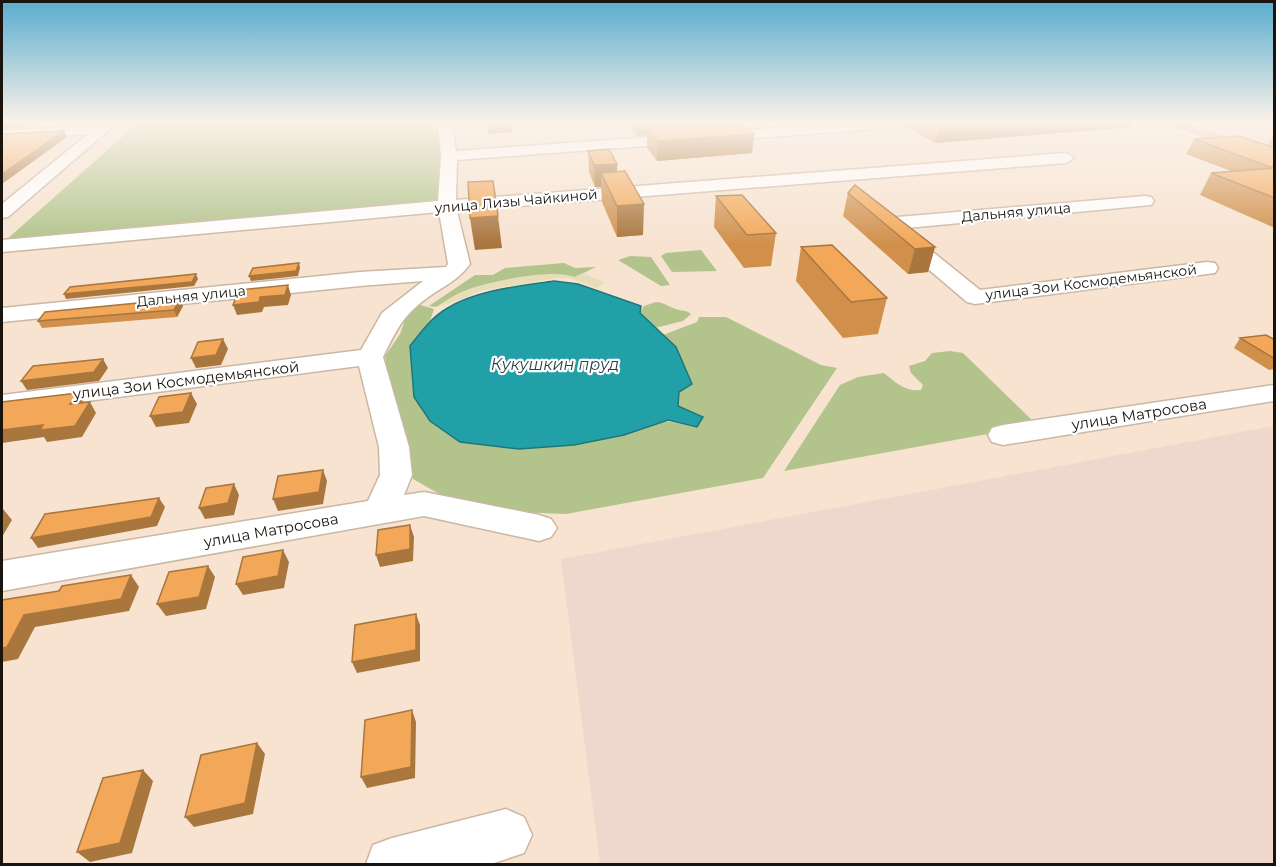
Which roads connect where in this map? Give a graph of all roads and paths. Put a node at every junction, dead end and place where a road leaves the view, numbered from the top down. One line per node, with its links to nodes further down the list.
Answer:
1 (63, 163): 5 (street)
2 (449, 163): 9 (street)
3 (994, 163): 4 (street, улица Лизы Чайкиной)
4 (827, 176): 7 (street); 9 (street, улица Лизы Чайкиной)
5 (39, 184): 6 (street); 11 (street)
6 (11, 186)
7 (852, 196)
8 (1145, 201): 12 (street, Дальняя улица)
9 (447, 206): 13 (street, улица Лизы Чайкиной); 15 (street)
10 (869, 210): 12 (street)
11 (2, 213)
12 (886, 224): 14 (street, улица Зои Космодемьянской)
13 (2, 246)
14 (1207, 268)
15 (453, 273): 16 (street, Дальняя улица); 17 (street)
16 (2, 315)
17 (370, 357): 19 (street, улица Зои Космодемьянской); 21 (street)
18 (1275, 393): 20 (street, улица Матросова)
19 (2, 403)
20 (1003, 435)
21 (381, 511): 22 (street, улица Матросова); 23 (street, улица Матросова)
22 (539, 528)
23 (2, 576)
24 (506, 835): 25 (street)
25 (392, 864)

